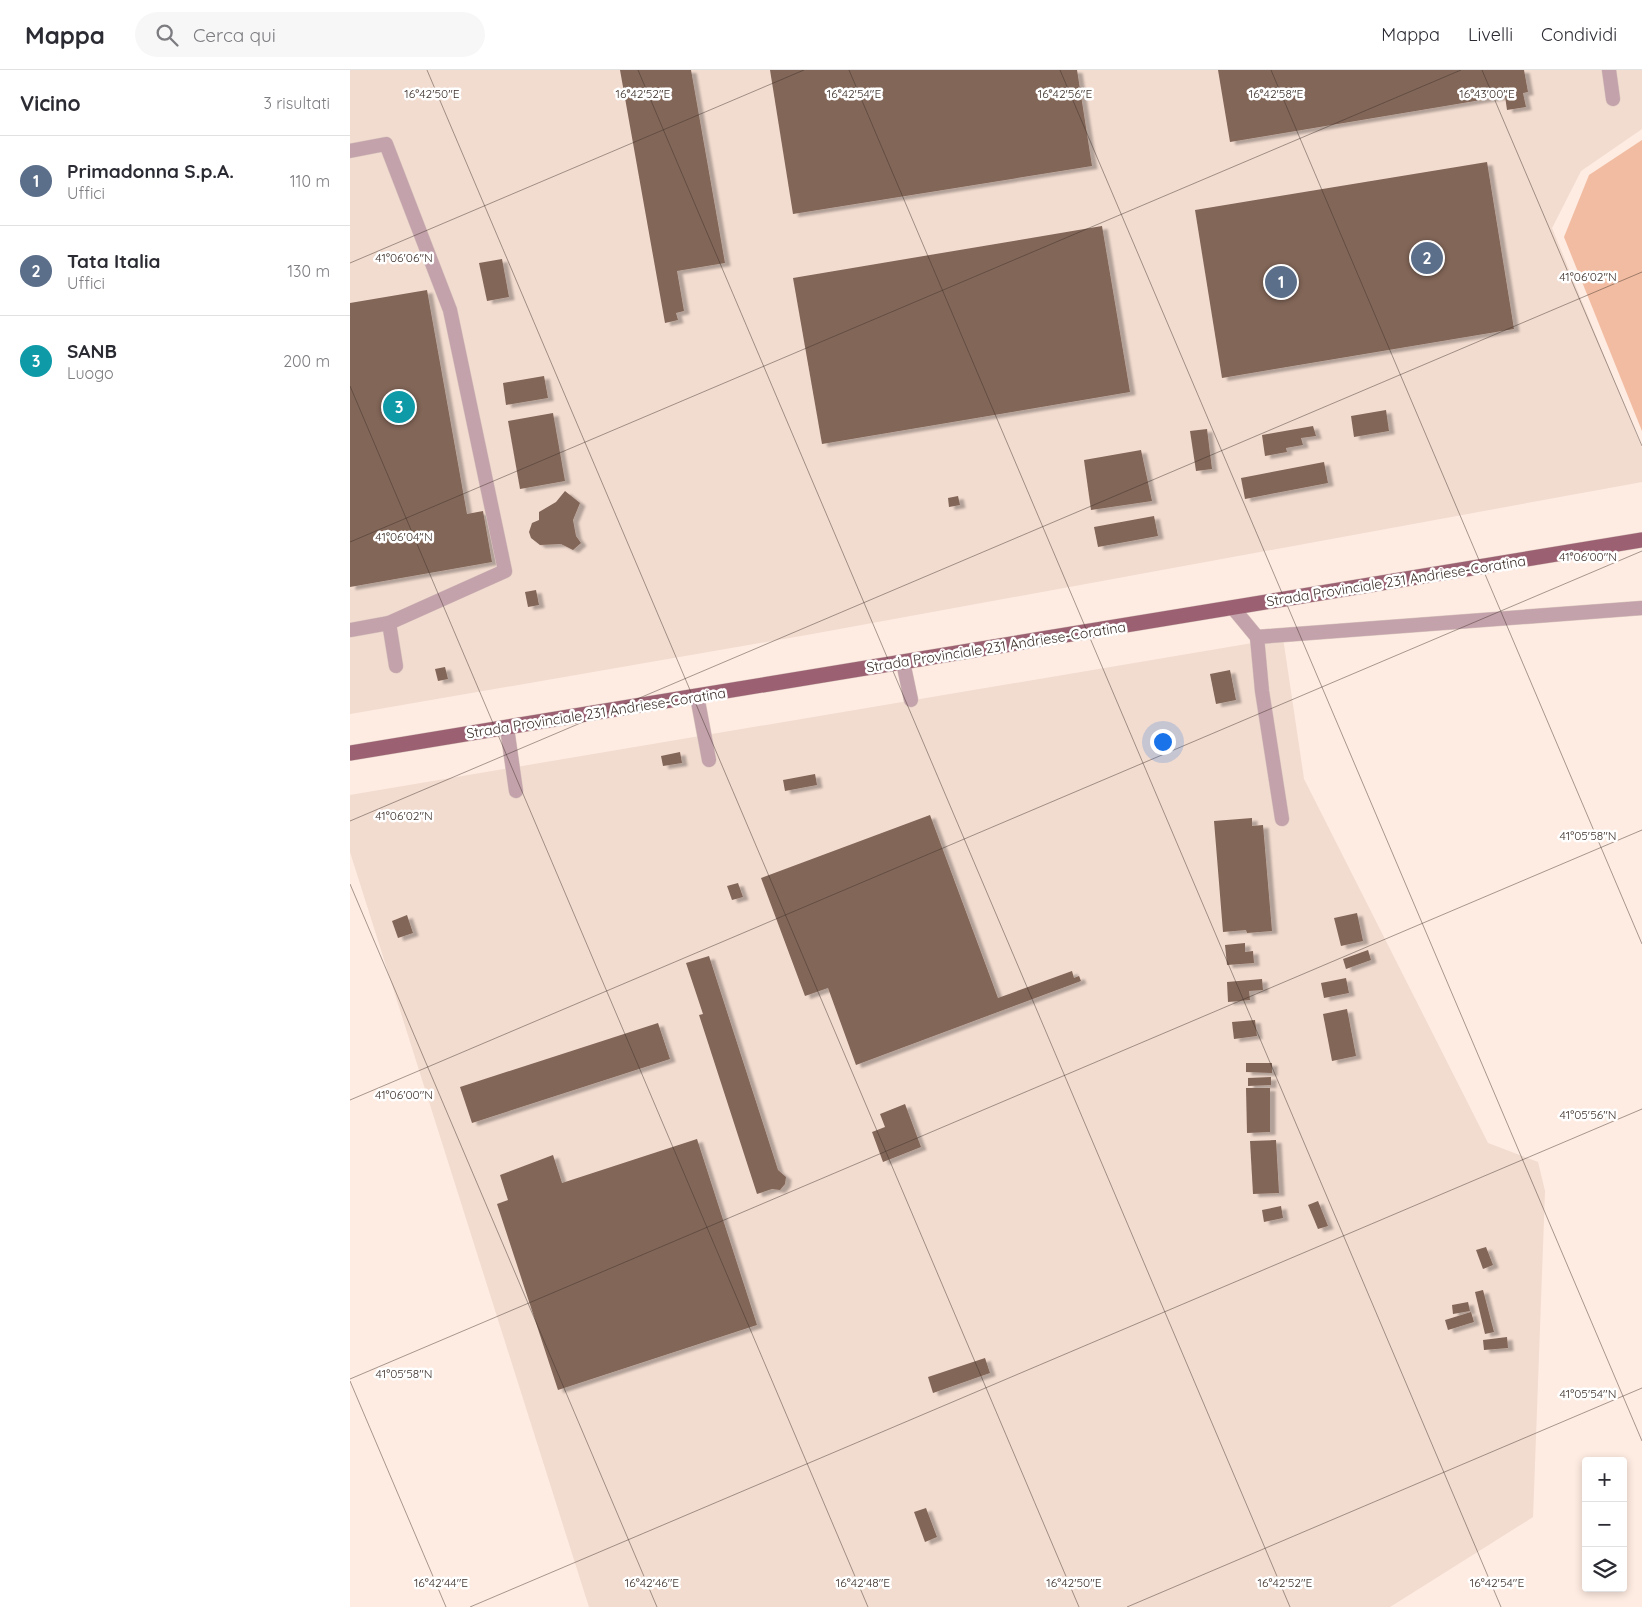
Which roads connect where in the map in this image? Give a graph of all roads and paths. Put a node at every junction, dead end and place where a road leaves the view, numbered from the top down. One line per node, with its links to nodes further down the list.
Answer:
1 (1609, 70): 2 (lane)
2 (1613, 99)
3 (350, 151): 7 (lane)
4 (1642, 540): 5 (main road, Strada Provinciale 231 Andriese-Coratina)
5 (1232, 608): 9 (lane); 10 (main road, Strada Provinciale 231 Andriese-Coratina)
6 (1642, 608): 9 (lane)
7 (389, 623): 8 (lane); 11 (lane)
8 (350, 630)
9 (1257, 636): 18 (lane)
10 (903, 662): 12 (main road, Strada Provinciale 231 Andriese-Coratina); 13 (lane)
11 (396, 666)
12 (697, 696): 14 (main road, Strada Provinciale 231 Andriese-Coratina); 16 (lane)
13 (911, 700)
14 (507, 728): 15 (main road, Strada Provinciale 231 Andriese-Coratina); 17 (lane)
15 (350, 753)
16 (709, 760)
17 (516, 791)
18 (1282, 819)

